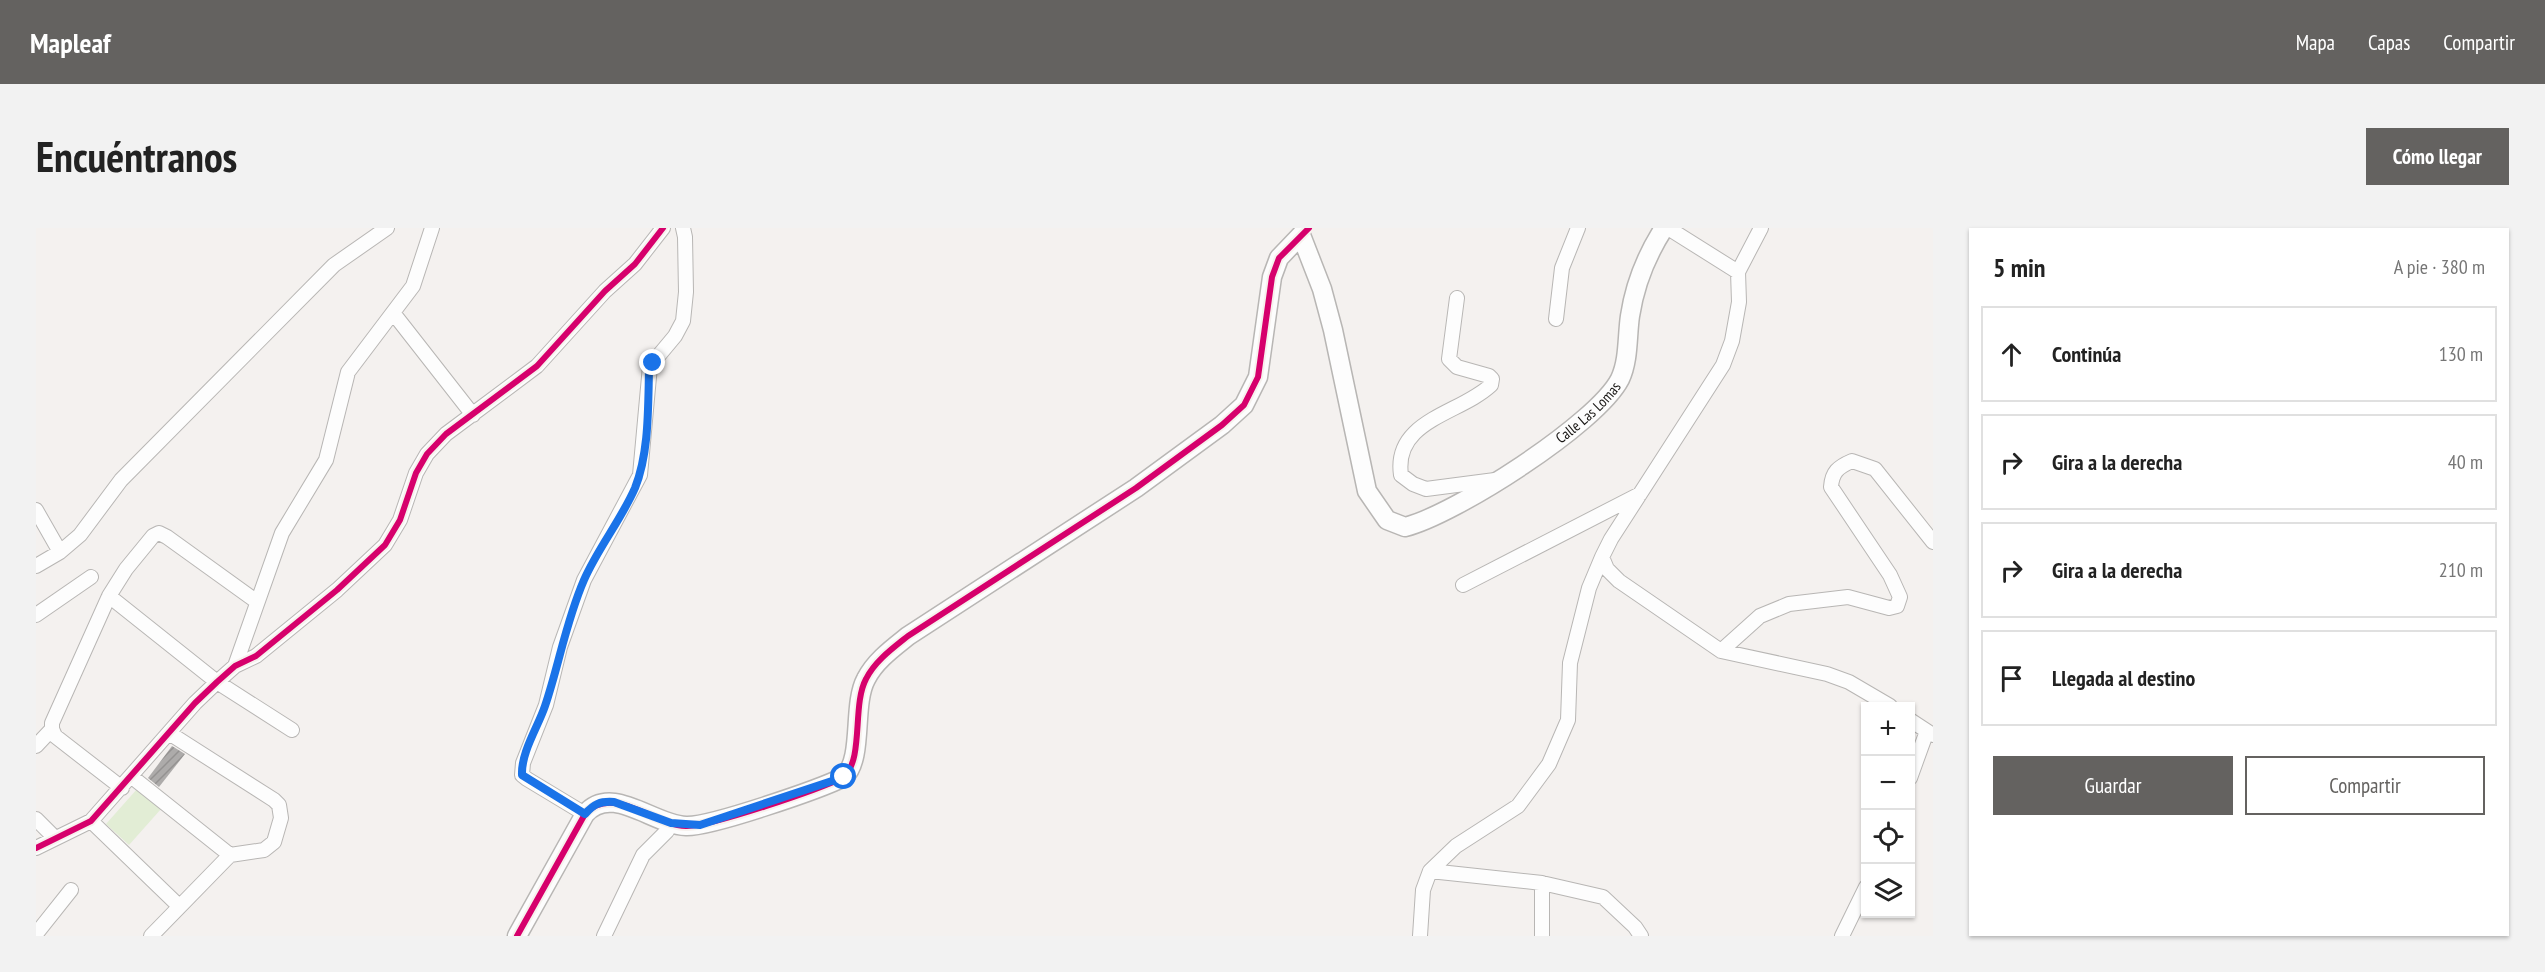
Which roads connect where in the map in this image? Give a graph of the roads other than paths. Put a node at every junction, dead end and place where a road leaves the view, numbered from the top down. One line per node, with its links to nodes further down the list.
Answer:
1 (387, 228): 18 (street)
2 (432, 228): 11 (street)
3 (663, 228): 13 (street)
4 (682, 228): 39 (street)
5 (1578, 228): 12 (street)
6 (1666, 228): 9 (street); 14 (street, Calle Las Lomas)
7 (1761, 228): 9 (street)
8 (1305, 232): 14 (street, Calle Las Lomas); 42 (street)
9 (1738, 272): 15 (street)
10 (1456, 298): 14 (street)
11 (394, 314): 13 (street); 24 (street)
12 (1557, 319)
13 (473, 415): 27 (street)
14 (1497, 480)
15 (1640, 494): 19 (street); 22 (street)
16 (36, 510): 18 (street)
17 (1933, 542): 26 (street)
18 (60, 552): 20 (street)
19 (1602, 557): 26 (street); 46 (street)
20 (36, 566)
21 (91, 577): 25 (street)
22 (1462, 585)
23 (109, 596): 24 (street); 28 (street); 31 (street)
24 (256, 601): 27 (street)
25 (36, 615)
26 (1721, 651): 29 (street)
27 (235, 666): 28 (street)
28 (218, 682): 32 (street); 33 (street)
29 (1883, 702)
30 (1915, 723): 34 (street)
31 (52, 729): 35 (street); 38 (street)
32 (292, 730)
33 (169, 733): 37 (street); 45 (street)
34 (1930, 733): 36 (street)
35 (36, 746)
36 (1915, 769)
37 (132, 777): 38 (street); 45 (street)
38 (122, 788): 41 (street)
39 (585, 814): 42 (street); 53 (street)
40 (36, 819): 43 (street)
41 (91, 820): 43 (street); 50 (street)
42 (671, 823): 54 (street)
43 (54, 837): 44 (street)
44 (36, 848)
45 (230, 855): 50 (street)
46 (1430, 871): 47 (street); 55 (street)
47 (1542, 883): 56 (street); 57 (street)
48 (71, 890): 51 (street)
49 (1861, 897): 58 (street)
50 (179, 906): 52 (street)
51 (36, 934)
52 (151, 936)
53 (517, 936)
54 (604, 936)
55 (1420, 936)
56 (1542, 936)
57 (1641, 936)
58 (1842, 936)

